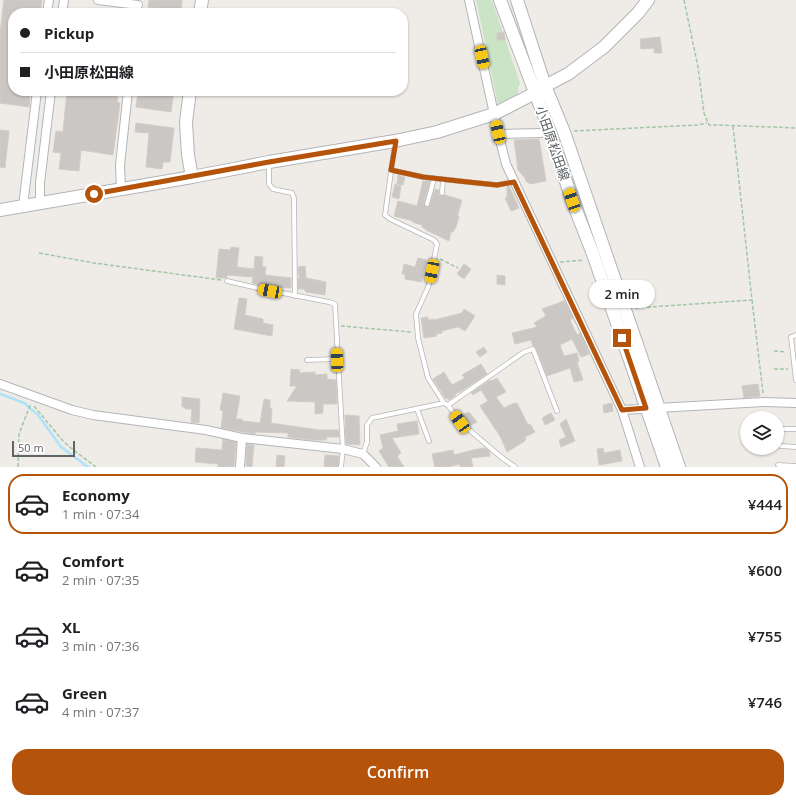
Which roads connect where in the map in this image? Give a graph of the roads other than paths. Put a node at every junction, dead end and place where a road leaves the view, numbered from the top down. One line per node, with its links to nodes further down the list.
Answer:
1 (98, 0): 6 (street)
2 (469, 0): 13 (street)
3 (500, 0): 8 (main road, 小田原松田線)
4 (517, 0): 7 (main road, 小田原松田線)
5 (648, 0): 7 (main road)
6 (138, 6)
7 (545, 86): 8 (main road); 42 (main road, 小田原松田線)
8 (535, 93): 13 (main road); 42 (main road, 小田原松田線)
9 (36, 96): 14 (street)
10 (50, 96): 15 (street)
11 (127, 96): 25 (street)
12 (189, 96): 21 (main road)
13 (494, 114): 17 (street); 18 (main road)
14 (32, 129): 15 (street); 29 (street)
15 (46, 132): 27 (street)
16 (541, 133): 17 (street)
17 (498, 134): 24 (street)
18 (396, 141): 19 (main road); 20 (lane)
19 (269, 162): 21 (main road); 32 (lane)
20 (391, 170): 22 (lane); 41 (lane)
21 (192, 177): 25 (main road)
22 (434, 179): 23 (lane); 28 (lane)
23 (443, 180): 24 (lane); 26 (lane)
24 (514, 182): 44 (street)
25 (121, 190): 27 (main road)
26 (442, 193)
27 (40, 204): 29 (main road)
28 (427, 204)
29 (23, 206): 30 (main road)
30 (0, 210)
31 (227, 281): 32 (lane)
32 (295, 296): 36 (lane)
33 (796, 335): 34 (lane)
34 (794, 354): 37 (lane)
35 (307, 360): 36 (lane)
36 (337, 360): 52 (lane)
37 (795, 373): 38 (lane)
38 (796, 380)
39 (0, 384): 48 (street)
40 (796, 403): 42 (street)
41 (446, 404): 43 (lane); 45 (lane); 59 (lane)
42 (652, 408): 44 (street); 61 (main road, 小田原松田線); 62 (main road, 小田原松田線)
43 (417, 409): 49 (lane); 53 (lane)
44 (622, 410): 60 (street)
45 (557, 411)
46 (784, 428): 47 (lane)
47 (796, 429)
48 (242, 438): 52 (street); 56 (street)
49 (429, 441)
50 (784, 446): 51 (lane)
51 (796, 447)
52 (342, 449): 53 (street); 57 (lane)
53 (363, 454): 58 (street)
54 (778, 465): 55 (lane)
55 (796, 466)
56 (240, 467)
57 (341, 467)
58 (376, 467)
59 (515, 467)
60 (640, 467)
61 (667, 467)
62 (679, 467)

